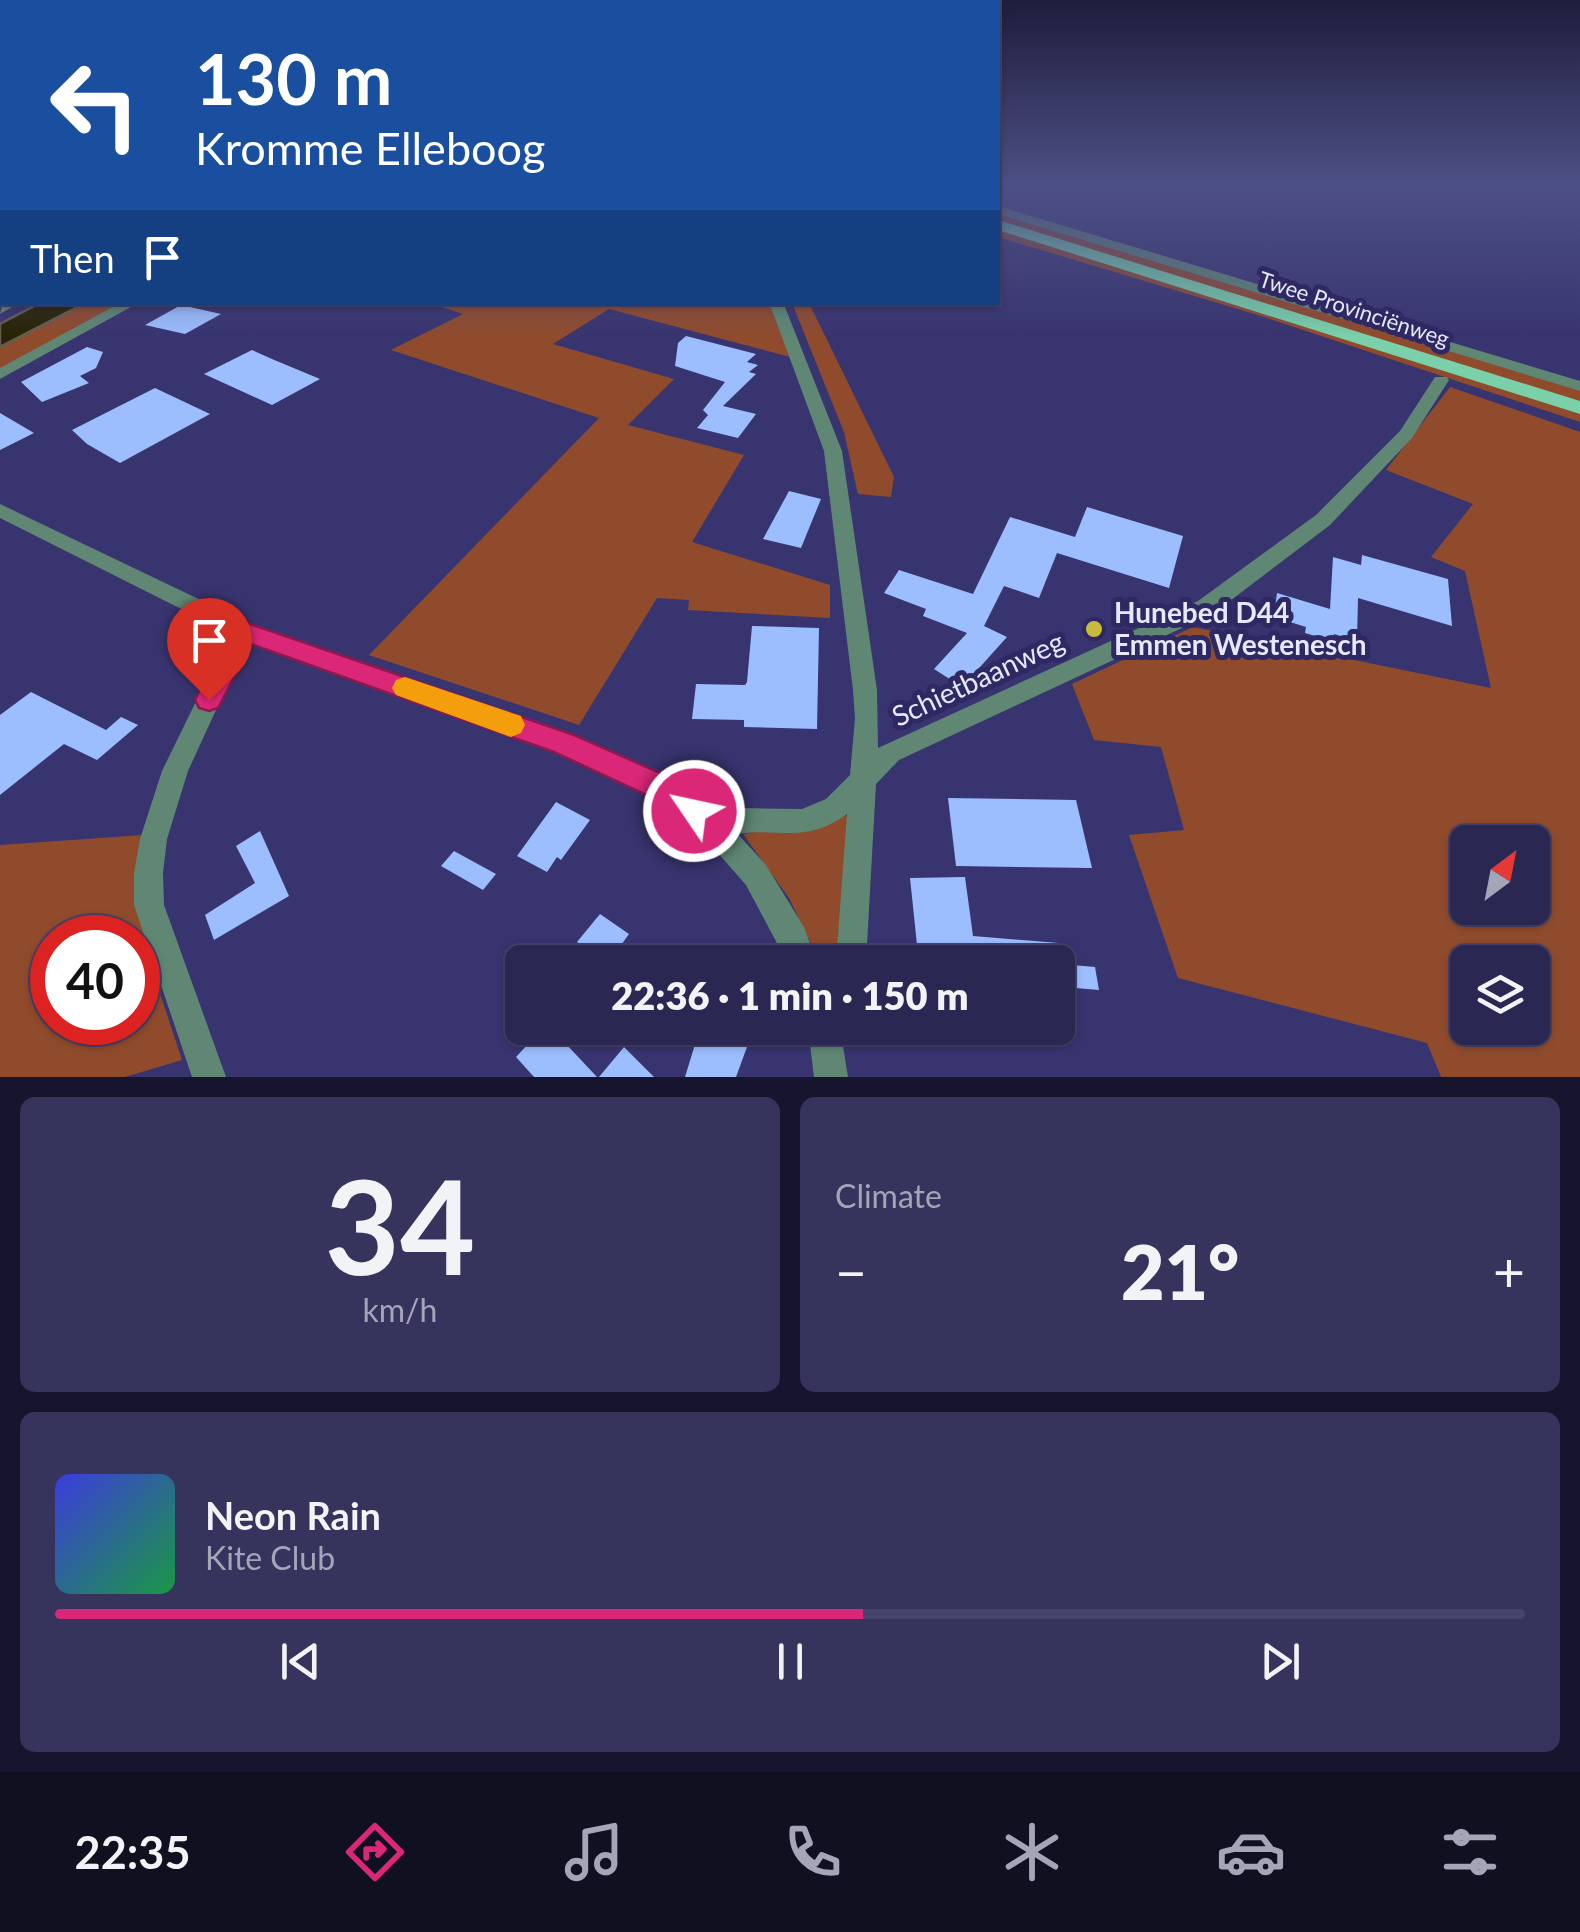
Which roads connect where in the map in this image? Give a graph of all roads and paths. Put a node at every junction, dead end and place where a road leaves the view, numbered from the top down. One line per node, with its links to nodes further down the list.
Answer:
1 (1031, 236): 8 (main road, Twee Provinciënweg)
2 (1085, 236): 7 (street)
3 (127, 305): 5 (street)
4 (777, 305): 11 (street)
5 (0, 374)
6 (1442, 380): 11 (street, Schietbaanweg)
7 (1580, 386)
8 (1580, 408)
9 (0, 510): 10 (street)
10 (247, 632): 12 (street); 16 (street)
11 (864, 778): 12 (street, Schietbaanweg); 14 (street)
12 (714, 828): 13 (street)
13 (796, 945)
14 (852, 945)
15 (829, 1045): 17 (street)
16 (209, 1077)
17 (832, 1077)

